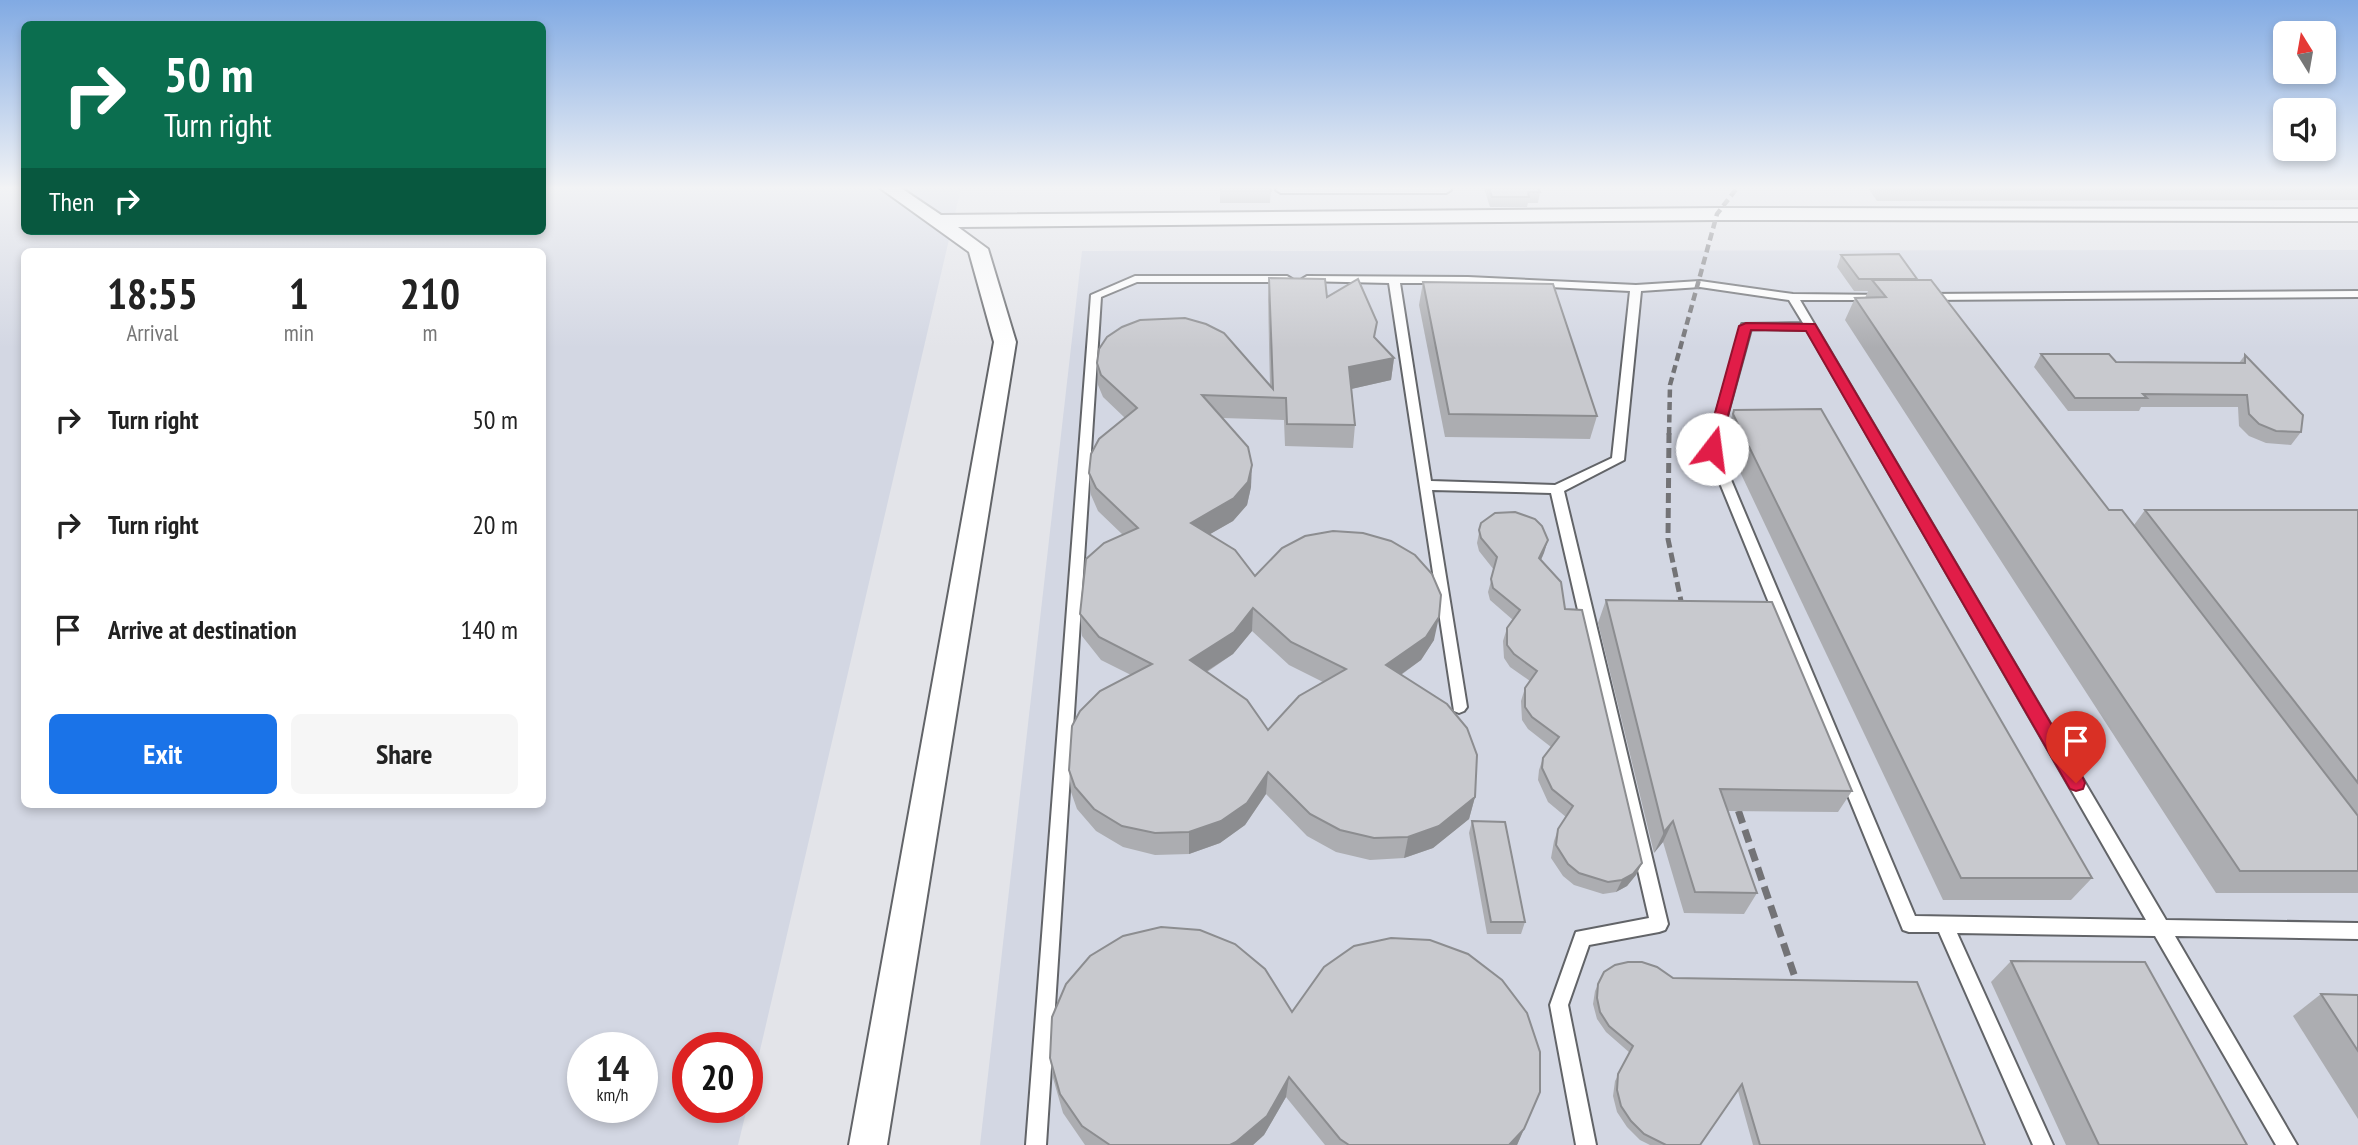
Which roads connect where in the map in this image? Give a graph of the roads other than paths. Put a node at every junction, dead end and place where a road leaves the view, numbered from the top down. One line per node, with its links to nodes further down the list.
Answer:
1 (967, 241): 13 (street)
2 (1394, 280): 3 (lane); 7 (lane); 14 (lane)
3 (1636, 288): 5 (lane); 8 (lane)
4 (2358, 294): 5 (lane)
5 (1793, 297): 6 (lane)
6 (1810, 327): 10 (lane); 11 (lane)
7 (1425, 485): 8 (lane); 9 (lane)
8 (1557, 489): 15 (lane)
9 (1458, 707)
10 (1944, 924): 11 (lane); 16 (lane)
11 (2160, 928): 12 (lane); 17 (lane)
12 (2358, 931)
13 (868, 1145)
14 (1036, 1145)
15 (1586, 1145)
16 (2043, 1145)
17 (2287, 1145)

